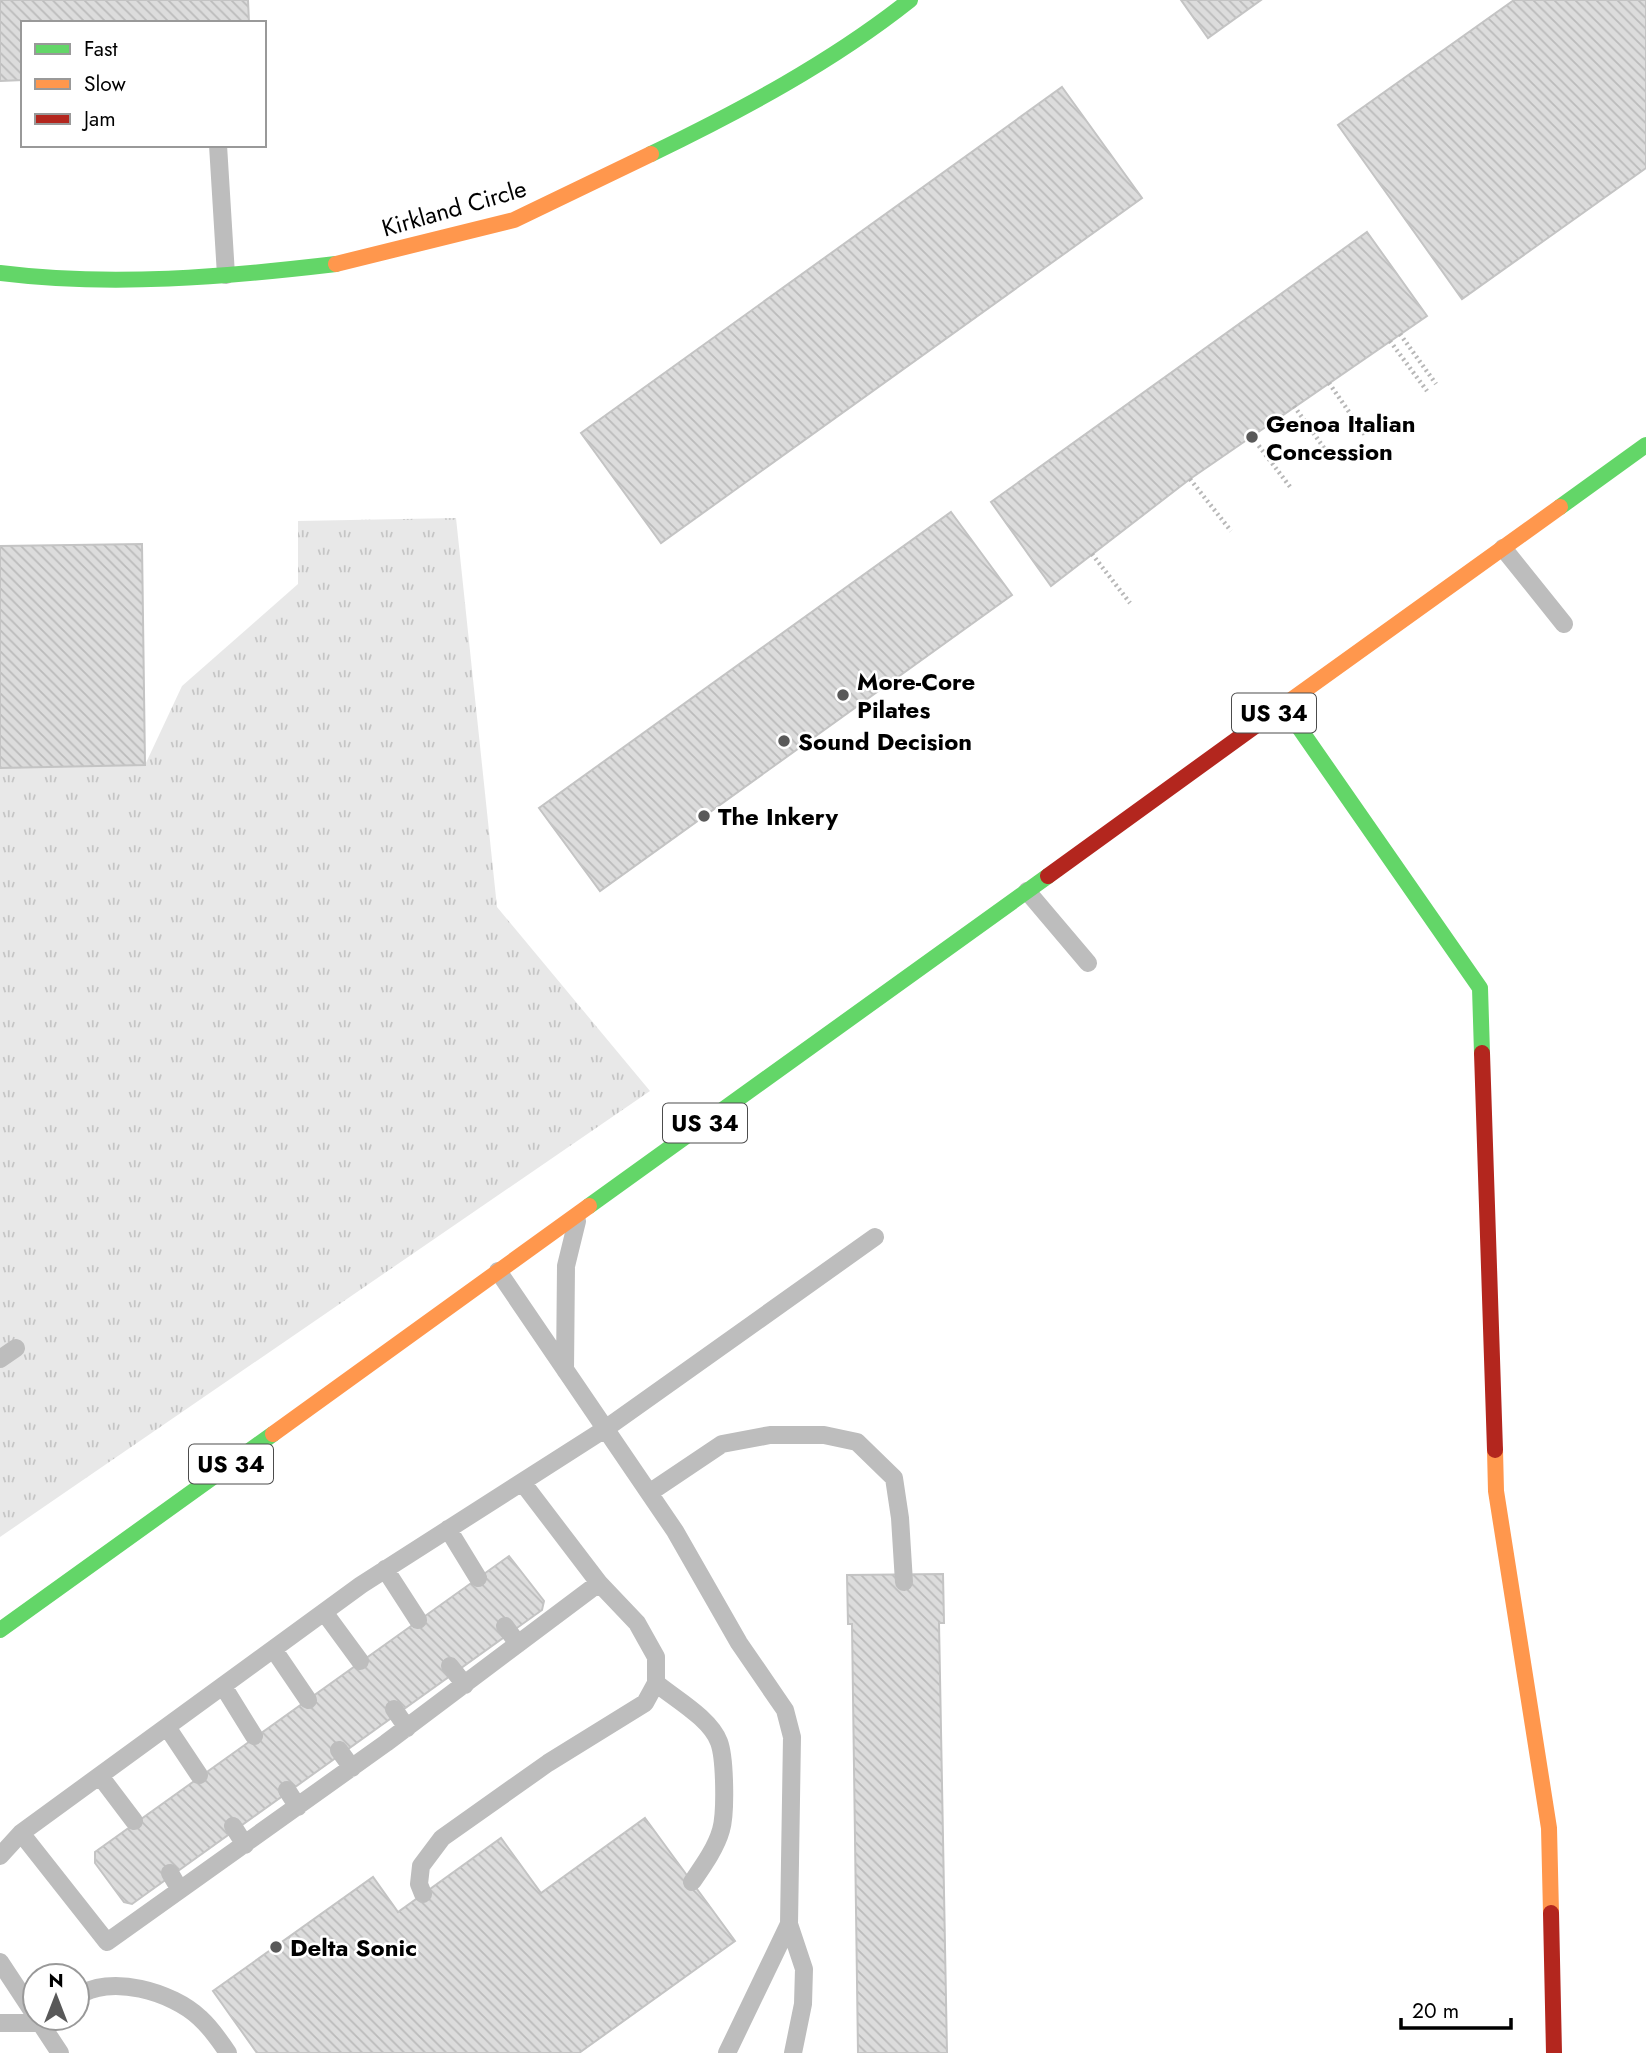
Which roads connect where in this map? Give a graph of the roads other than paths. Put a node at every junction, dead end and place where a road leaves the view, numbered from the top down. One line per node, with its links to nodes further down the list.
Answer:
1 (870, 0): 3 (lane)
2 (910, 0): 3 (street, Kirkland Circle)
3 (878, 26): 6 (street, Kirkland Circle)
4 (218, 147): 6 (lane)
5 (0, 273): 6 (street, Kirkland Circle)
6 (226, 275)
7 (1646, 445): 8 (street, US 34)
8 (1503, 548): 9 (lane); 10 (street, US 34)
9 (1564, 624)
10 (1284, 706): 11 (street, US 34); 69 (street)
11 (1027, 891): 12 (lane); 13 (street, US 34)
12 (1088, 963)
13 (579, 1213): 15 (street, US 34); 18 (lane)
14 (875, 1237): 19 (lane)
15 (498, 1271): 18 (lane); 30 (street, US 34)
16 (16, 1348): 17 (lane)
17 (0, 1359)
18 (565, 1370): 19 (lane)
19 (605, 1429): 20 (lane); 21 (lane)
20 (523, 1482): 22 (lane); 26 (lane)
21 (649, 1493): 25 (lane); 58 (lane)
22 (448, 1529): 23 (lane); 24 (lane)
23 (385, 1569): 27 (lane); 28 (lane)
24 (478, 1578)
25 (904, 1581)
26 (599, 1583): 31 (lane); 35 (lane)
27 (324, 1612): 32 (lane); 33 (lane)
28 (418, 1620)
29 (506, 1626): 31 (lane)
30 (0, 1630)
31 (518, 1644): 36 (lane)
32 (274, 1650): 37 (lane); 38 (lane)
33 (360, 1661)
34 (450, 1666): 36 (lane)
35 (656, 1683): 55 (lane); 57 (lane)
36 (465, 1685): 41 (lane)
37 (223, 1686): 40 (lane); 42 (lane)
38 (308, 1700)
39 (394, 1709): 41 (lane)
40 (167, 1727): 45 (lane); 46 (lane)
41 (407, 1728): 44 (lane)
42 (254, 1736)
43 (339, 1750): 44 (lane)
44 (352, 1768): 48 (lane)
45 (199, 1775)
46 (100, 1776): 49 (lane); 51 (lane)
47 (287, 1790): 48 (lane)
48 (298, 1807): 52 (lane)
49 (134, 1821)
50 (233, 1826): 52 (lane)
51 (21, 1833): 53 (lane); 56 (lane)
52 (245, 1845): 56 (lane)
53 (0, 1856)
54 (170, 1873): 56 (lane)
55 (692, 1882)
56 (180, 1889)
57 (423, 1895)
58 (789, 1924): 67 (lane); 68 (lane)
59 (0, 1962): 60 (lane)
60 (21, 1991)
61 (91, 1991): 66 (lane)
62 (21, 2020): 63 (lane)
63 (0, 2022)
64 (48, 2032): 65 (lane)
65 (61, 2053)
66 (228, 2053)
67 (727, 2053)
68 (793, 2053)
69 (1554, 2053)

